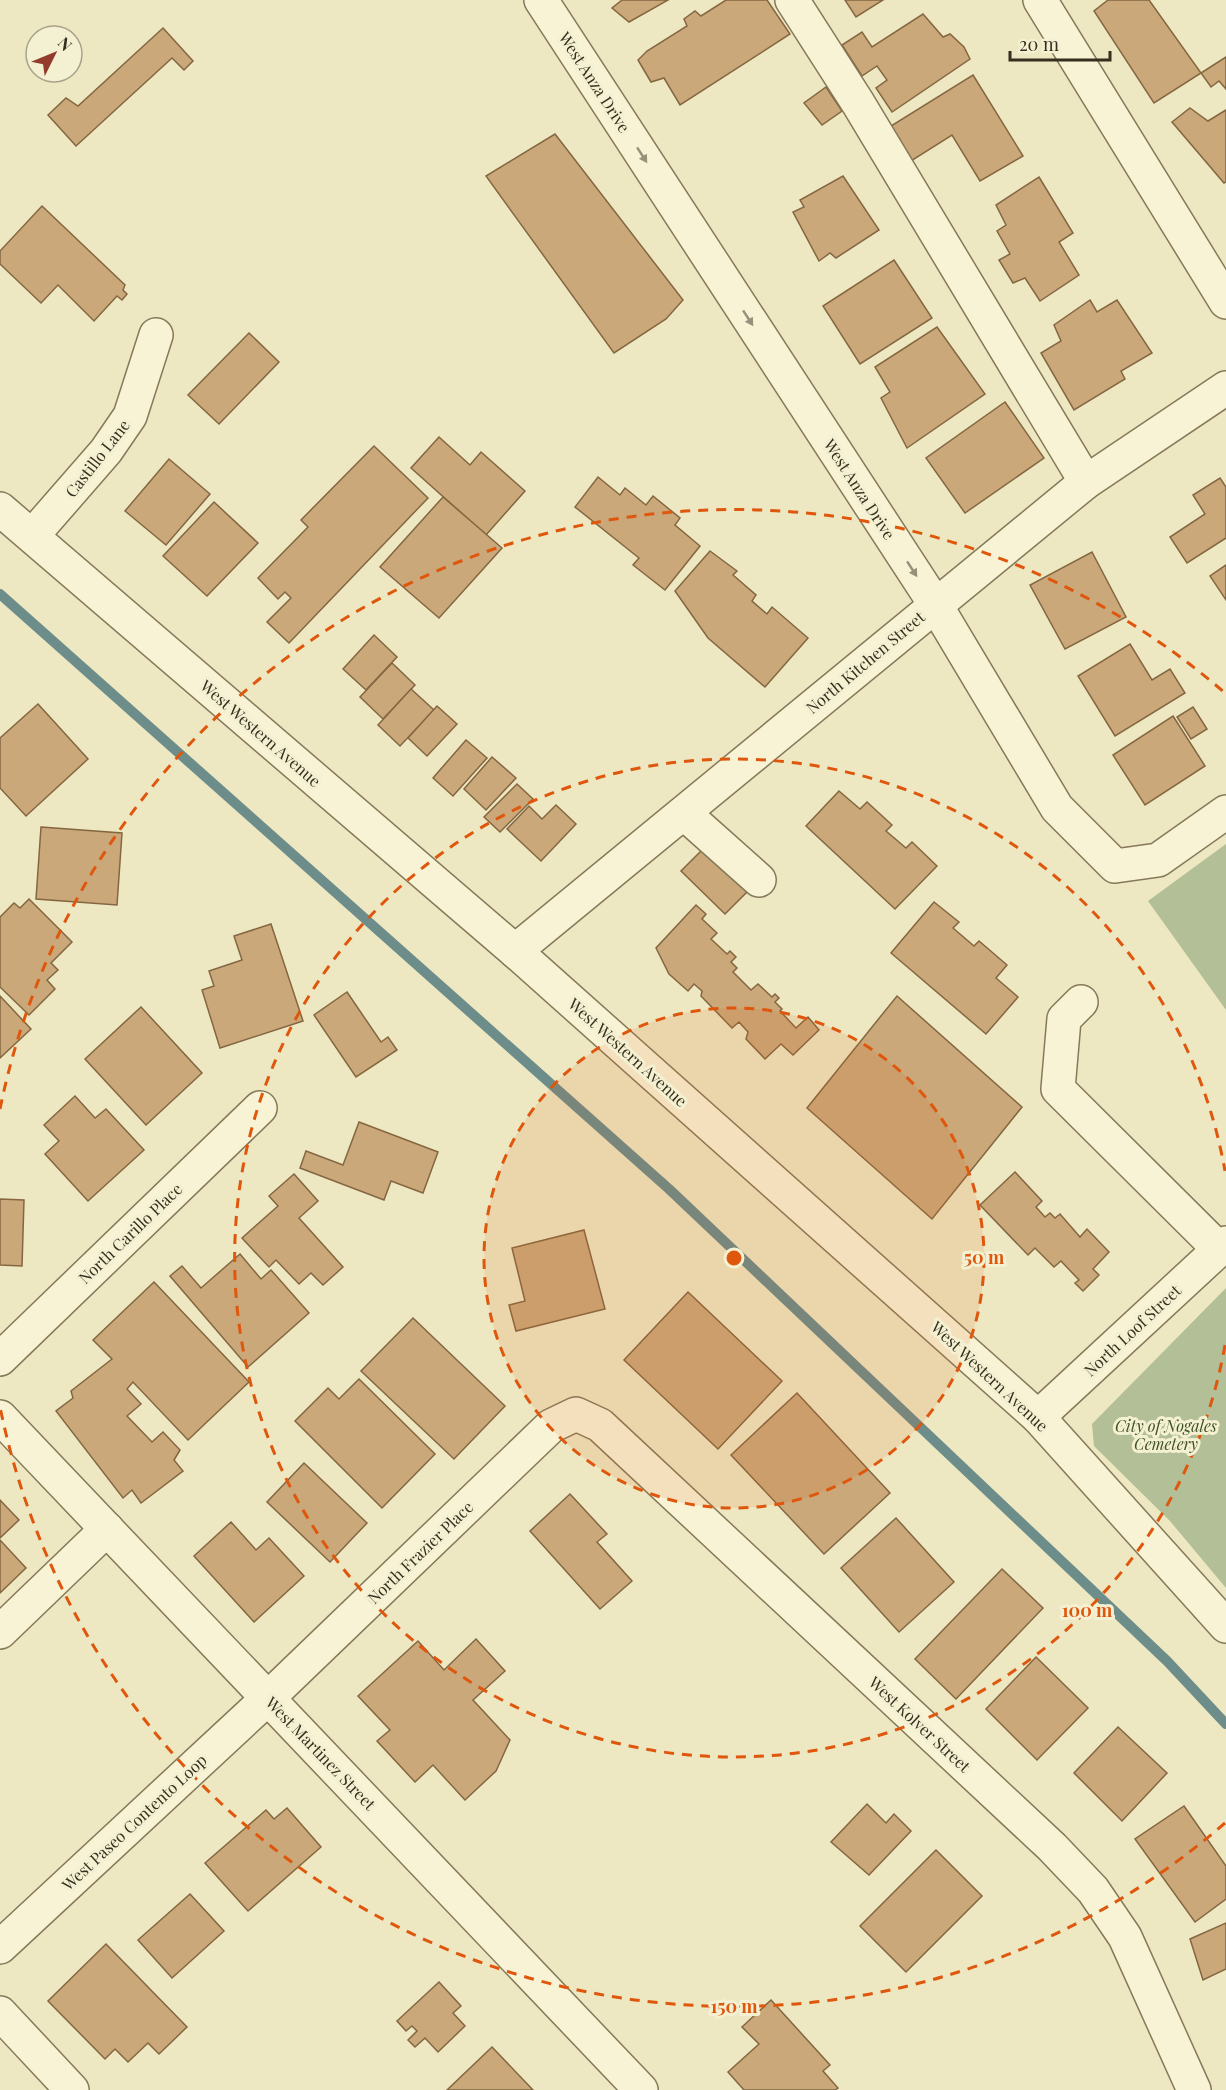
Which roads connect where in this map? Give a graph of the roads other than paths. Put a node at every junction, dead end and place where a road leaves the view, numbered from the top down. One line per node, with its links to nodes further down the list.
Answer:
1 (541, 0): 10 (street, West Anza Drive, one-way to 10)
2 (792, 0): 7 (street)
3 (1040, 0): 4 (street)
4 (1226, 302)
5 (156, 335): 9 (street, Castillo Lane)
6 (1226, 388): 7 (street, North Kitchen Street)
7 (1086, 482): 10 (street, North Kitchen Street)
8 (0, 509): 9 (street, West Western Avenue)
9 (32, 536): 14 (street, West Western Avenue)
10 (935, 604): 11 (street, West Anza Drive); 12 (street, North Kitchen Street)
11 (1226, 812)
12 (685, 814): 13 (street); 14 (street, North Kitchen Street)
13 (759, 880)
14 (515, 951): 21 (street, West Western Avenue)
15 (1081, 1002): 17 (street)
16 (260, 1108): 18 (street, North Carillo Place)
17 (1223, 1246): 21 (street, North Loof Street)
18 (0, 1359)
19 (576, 1414): 25 (street, North Frazier Place); 30 (street, West Kolver Street)
20 (0, 1417): 22 (street, West Martinez Street)
21 (1038, 1417): 23 (street, West Western Avenue)
22 (107, 1529): 24 (street); 25 (street, West Martinez Street)
23 (1226, 1626)
24 (0, 1632)
25 (268, 1698): 26 (street, West Paseo Contento Loop); 29 (street, West Martinez Street)
26 (0, 1947)
27 (0, 2013): 28 (street)
28 (72, 2090)
29 (641, 2090)
30 (1194, 2090)

